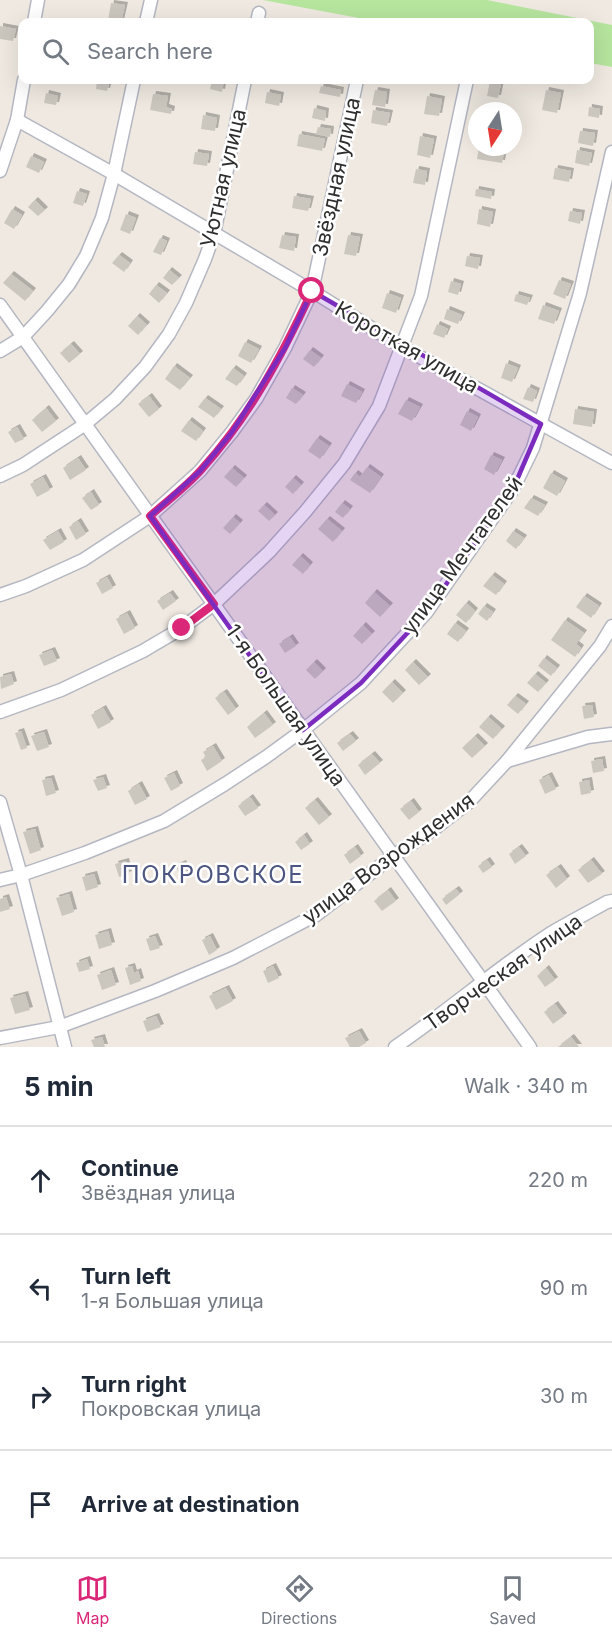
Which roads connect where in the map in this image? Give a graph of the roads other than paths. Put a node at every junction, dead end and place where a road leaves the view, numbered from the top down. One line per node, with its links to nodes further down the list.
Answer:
1 (38, 0): 3 (street)
2 (151, 0): 4 (street)
3 (35, 18)
4 (147, 18)
5 (23, 84): 10 (street)
6 (133, 84): 13 (street)
7 (244, 84): 14 (street, Уютная улица)
8 (356, 84): 15 (street, Звёздная улица)
9 (466, 84): 18 (street)
10 (17, 120): 12 (street); 13 (street, Короткая улица)
11 (612, 152): 20 (street, улица Мечтателей)
12 (0, 171)
13 (114, 174): 14 (street, Короткая улица); 17 (street)
14 (214, 234): 15 (street, Короткая улица); 21 (street, Уютная улица)
15 (312, 291): 18 (street, Короткая улица); 24 (street, Звёздная улица)
16 (0, 305): 17 (street, 1-я Большая улица)
17 (23, 337): 19 (street); 21 (street, 1-я Большая улица)
18 (402, 347): 20 (street, Короткая улица); 26 (street)
19 (0, 351)
20 (541, 424): 22 (street, Короткая улица); 29 (street, улица Мечтателей)
21 (84, 425): 23 (street, Уютная улица); 24 (street, 1-я Большая улица)
22 (612, 463)
23 (0, 476)
24 (150, 516): 25 (street, Звёздная улица); 26 (street, 1-я Большая улица)
25 (0, 595)
26 (214, 604): 28 (street); 29 (street, 1-я Большая улица)
27 (612, 626): 31 (street, улица Возрождения)
28 (0, 712)
29 (303, 730): 33 (street, 1-я Большая улица); 34 (street, улица Мечтателей)
30 (612, 734): 31 (street)
31 (507, 761): 33 (street, улица Возрождения)
32 (0, 802): 34 (street)
33 (393, 856): 37 (street, 1-я Большая улица); 38 (street, улица Возрождения)
34 (21, 875): 35 (street, улица Мечтателей); 38 (street)
35 (0, 880)
36 (612, 901): 37 (street, Творческая улица)
37 (483, 982): 41 (street, Творческая улица); 42 (street, 1-я Большая улица)
38 (59, 1027): 39 (street, улица Возрождения); 40 (street)
39 (0, 1038)
40 (65, 1047)
41 (395, 1047)
42 (530, 1047)

